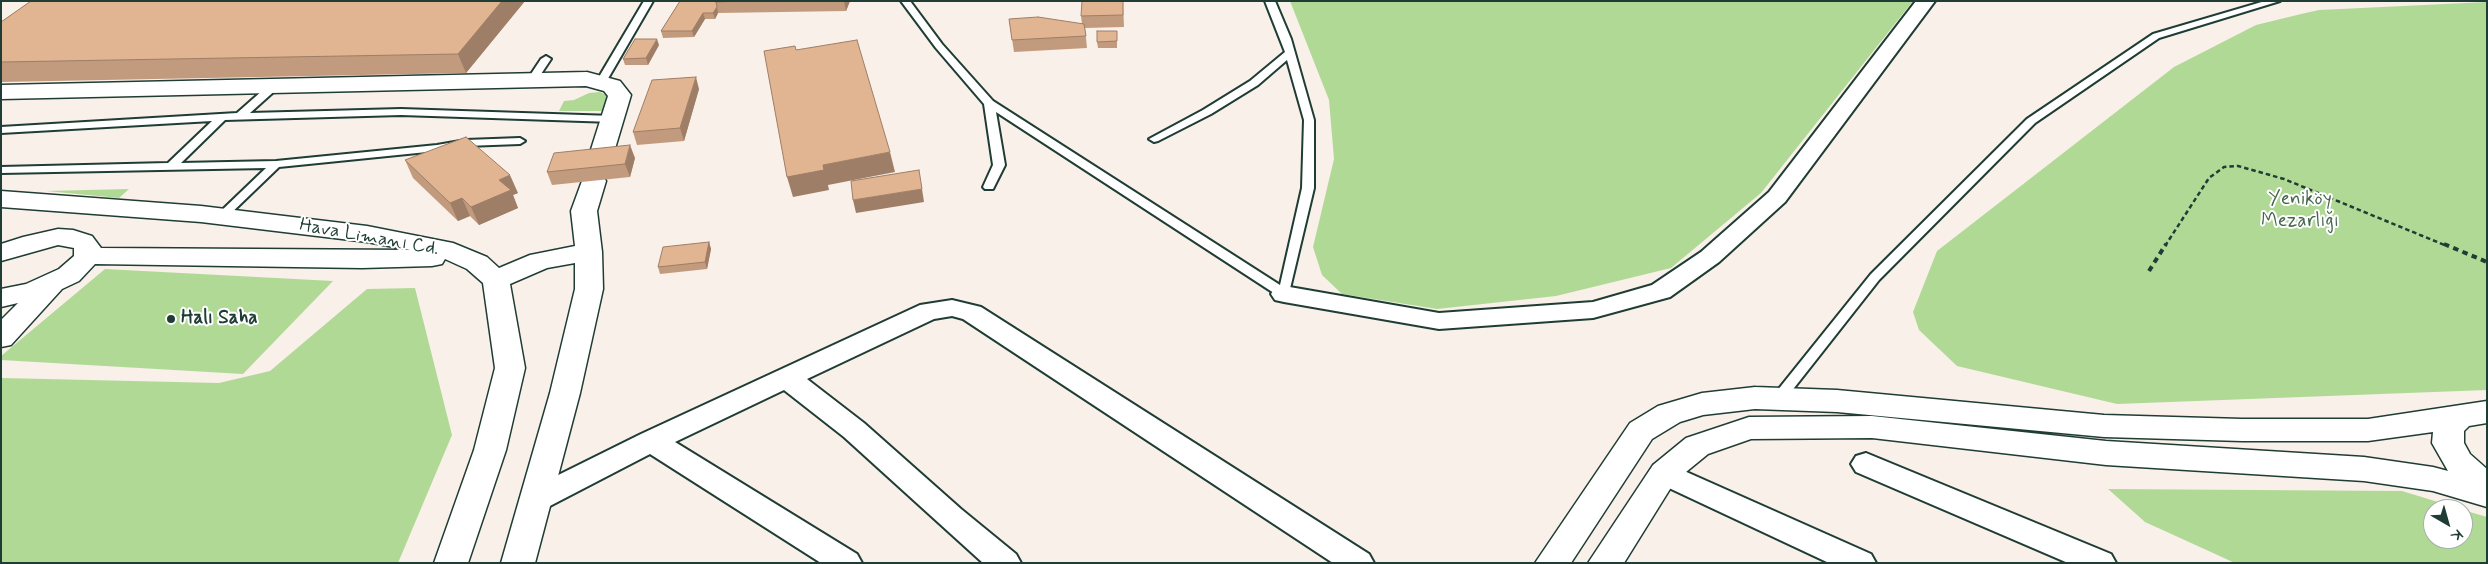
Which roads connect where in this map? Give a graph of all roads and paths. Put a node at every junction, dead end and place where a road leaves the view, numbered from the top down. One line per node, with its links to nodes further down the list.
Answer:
1 (649, 1): 9 (lane)
2 (905, 1): 12 (lane)
3 (1270, 1): 6 (lane)
4 (1926, 1): 35 (street)
5 (2276, 1): 39 (lane)
6 (1290, 53): 17 (lane); 35 (lane)
7 (546, 59): 8 (lane)
8 (532, 80): 9 (street); 10 (street)
9 (601, 82): 14 (street)
10 (275, 85): 11 (street); 13 (lane)
11 (1, 92)
12 (989, 103): 22 (lane); 35 (lane)
13 (240, 116): 14 (lane); 15 (lane)
14 (613, 118): 27 (street)
15 (220, 119): 16 (lane); 20 (lane)
16 (1, 130)
17 (1154, 138)
18 (520, 141): 19 (lane)
19 (276, 164): 20 (lane); 24 (lane)
20 (171, 166): 21 (lane)
21 (1, 170)
22 (989, 187)
23 (1, 199): 24 (street, Hava Limanı Cd.)
24 (222, 216): 30 (street, Hava Limanı Cd.)
25 (1, 235): 26 (street)
26 (41, 240): 28 (street); 29 (street)
27 (589, 252): 33 (street); 46 (street)
28 (1, 253)
29 (87, 256): 30 (street); 34 (street)
30 (463, 257): 33 (street, Hava Limanı Cd.)
31 (2487, 262): 32 (path)
32 (2149, 271)
33 (496, 280): 47 (street)
34 (53, 284): 36 (street); 37 (street)
35 (1284, 294)
36 (1, 298)
37 (1, 338)
38 (787, 378): 41 (street); 50 (street); 51 (street)
39 (1778, 399): 40 (street); 52 (street)
40 (2473, 414): 44 (street)
41 (651, 441): 46 (street); 49 (street)
42 (1866, 464): 55 (street)
43 (1664, 473): 45 (street); 53 (street); 54 (street)
44 (2487, 488)
45 (2487, 495)
46 (535, 500): 48 (street)
47 (451, 563)
48 (518, 563)
49 (846, 563)
50 (1005, 563)
51 (1358, 563)
52 (1552, 563)
53 (1605, 563)
54 (1860, 563)
55 (2100, 563)

